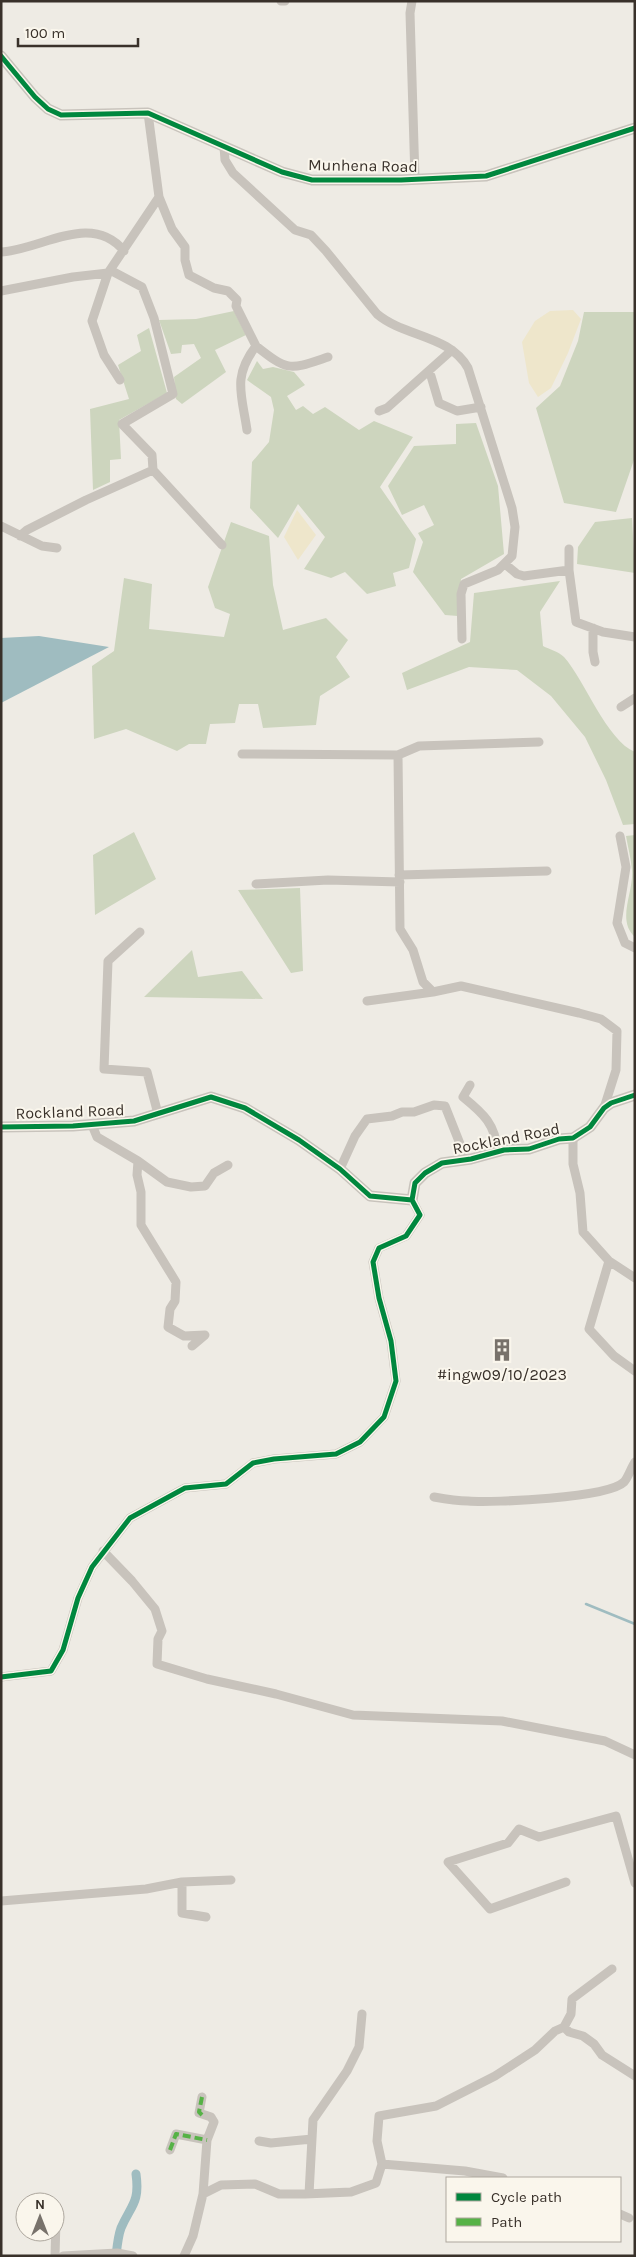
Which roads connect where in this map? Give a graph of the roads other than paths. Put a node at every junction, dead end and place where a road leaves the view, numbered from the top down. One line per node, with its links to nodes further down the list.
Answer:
1 (412, 1): 6 (street)
2 (1, 56): 3 (street, Munhena Road)
3 (148, 113): 5 (street, Munhena Road); 7 (street)
4 (635, 128): 6 (street, Munhena Road)
5 (224, 147): 6 (street, Munhena Road); 13 (street)
6 (415, 179)
7 (159, 197): 8 (street); 12 (street)
8 (124, 251): 9 (street); 10 (street)
9 (1, 252)
10 (109, 272): 11 (street); 16 (street); 20 (street)
11 (1, 291)
12 (256, 346): 14 (street); 19 (street)
13 (452, 350): 15 (street); 17 (street)
14 (328, 357)
15 (428, 372): 17 (street); 18 (street)
16 (120, 380)
17 (480, 407): 26 (street)
18 (378, 411)
19 (247, 430)
20 (153, 470): 22 (street); 23 (street)
21 (1, 526): 22 (street)
22 (20, 536): 24 (street)
23 (222, 546)
24 (57, 548)
25 (568, 549): 27 (street)
26 (505, 564): 27 (street); 30 (street)
27 (568, 570): 28 (street)
28 (593, 628): 29 (street); 31 (street)
29 (635, 637)
30 (462, 639)
31 (595, 662)
32 (635, 698): 33 (street)
33 (621, 707)
34 (539, 742): 35 (street)
35 (398, 755): 35 (street); 38 (street)
36 (620, 836): 41 (street)
37 (547, 871): 38 (street)
38 (399, 878): 39 (street); 42 (street)
39 (256, 884)
40 (140, 932): 47 (street)
41 (635, 948)
42 (433, 992): 43 (street); 46 (street)
43 (367, 1001)
44 (470, 1085): 51 (street)
45 (635, 1095): 46 (street, Rockland Road)
46 (604, 1108): 50 (street, Rockland Road)
47 (158, 1114): 48 (street, Rockland Road); 55 (street, Rockland Road)
48 (92, 1125): 49 (street, Rockland Road); 53 (street)
49 (1, 1126)
50 (573, 1138): 51 (street, Rockland Road); 57 (street)
51 (498, 1152): 52 (street, Rockland Road)
52 (466, 1159): 55 (street); 56 (street, Rockland Road)
53 (138, 1161): 54 (street); 59 (street)
54 (228, 1165)
55 (340, 1169): 56 (street, Rockland Road)
56 (412, 1200): 63 (street)
57 (609, 1261): 58 (street); 60 (street)
58 (635, 1278)
59 (192, 1346)
60 (635, 1371)
61 (635, 1462): 62 (street)
62 (434, 1497)
63 (103, 1551): 64 (street); 65 (street)
64 (1, 1677)
65 (635, 1755)
66 (632, 1862): 69 (street); 70 (street)
67 (231, 1880): 68 (street)
68 (182, 1882): 71 (street); 72 (street)
69 (566, 1882)
70 (635, 1883)
71 (1, 1901)
72 (206, 1917)
73 (612, 1968): 75 (street)
74 (362, 2014): 78 (street)
75 (564, 2027): 76 (street); 82 (street)
76 (635, 2076)
77 (202, 2097): 79 (street)
78 (312, 2139): 80 (street); 85 (street)
79 (208, 2140): 81 (street); 84 (street)
80 (258, 2141)
81 (170, 2150)
82 (382, 2164): 83 (street); 85 (street)
83 (497, 2177)
84 (203, 2194): 85 (street); 92 (street)
85 (309, 2194)
86 (621, 2214): 87 (street)
87 (629, 2218)
88 (55, 2242): 89 (street)
89 (55, 2256)
90 (63, 2256): 91 (street)
91 (133, 2256)
92 (184, 2256)

